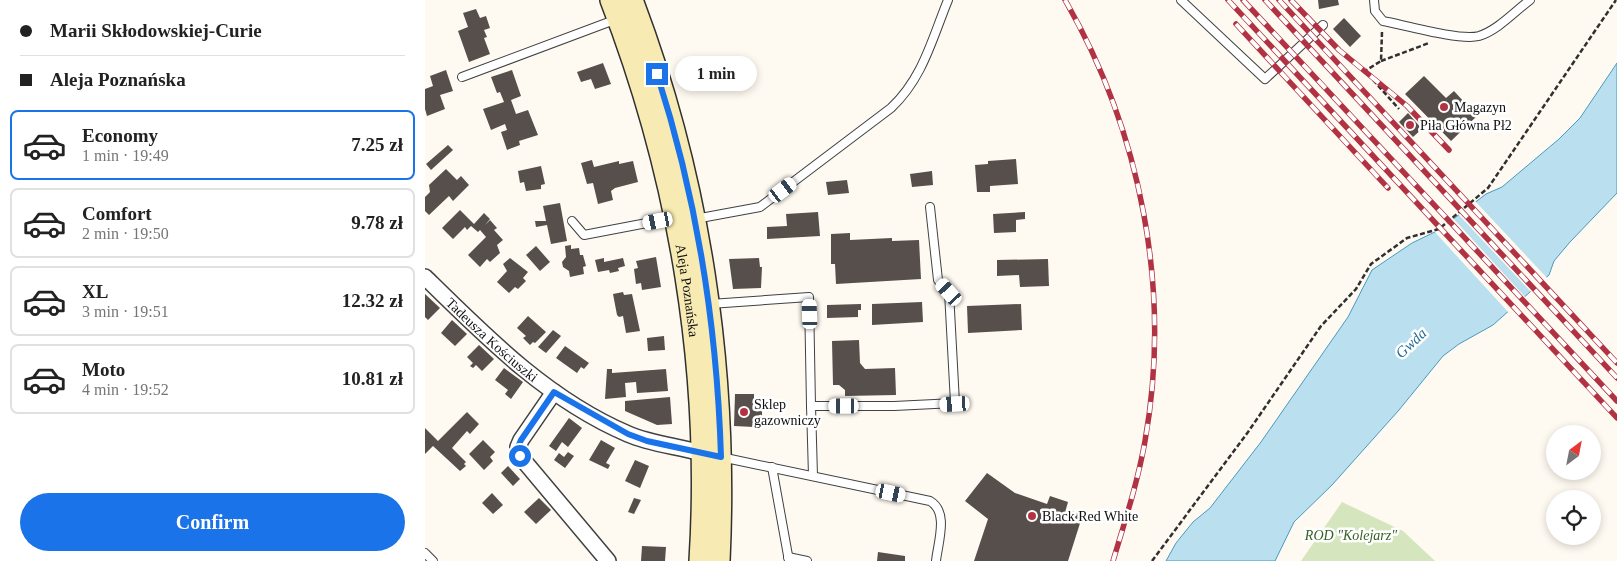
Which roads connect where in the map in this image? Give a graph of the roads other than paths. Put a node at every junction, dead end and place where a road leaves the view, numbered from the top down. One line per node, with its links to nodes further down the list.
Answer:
1 (632, 0): 10 (main road, Aleja Poznańska)
2 (947, 0): 10 (lane)
3 (1181, 0): 7 (lane)
4 (1374, 0): 5 (lane)
5 (1529, 0)
6 (615, 9): 8 (lane); 10 (main road, Aleja Poznańska)
7 (1323, 25)
8 (462, 77)
9 (930, 207): 15 (lane)
10 (685, 218): 11 (lane); 13 (main road, Aleja Poznańska); 16 (main road, Aleja Poznańska)
11 (572, 221)
12 (425, 278): 14 (street, Tadeusza Kościuszki)
13 (709, 304): 15 (lane); 16 (main road, Aleja Poznańska)
14 (554, 392): 16 (street, Tadeusza Kościuszki); 22 (street)
15 (811, 406): 18 (lane)
16 (711, 455): 17 (lane); 23 (main road, Aleja Poznańska); 24 (main road, Aleja Poznańska)
17 (772, 467): 18 (lane); 20 (lane)
18 (813, 476): 26 (lane)
19 (425, 553): 21 (lane)
20 (788, 559): 25 (lane)
21 (433, 561)
22 (608, 561)
23 (699, 561)
24 (719, 561)
25 (807, 561)
26 (936, 561)

